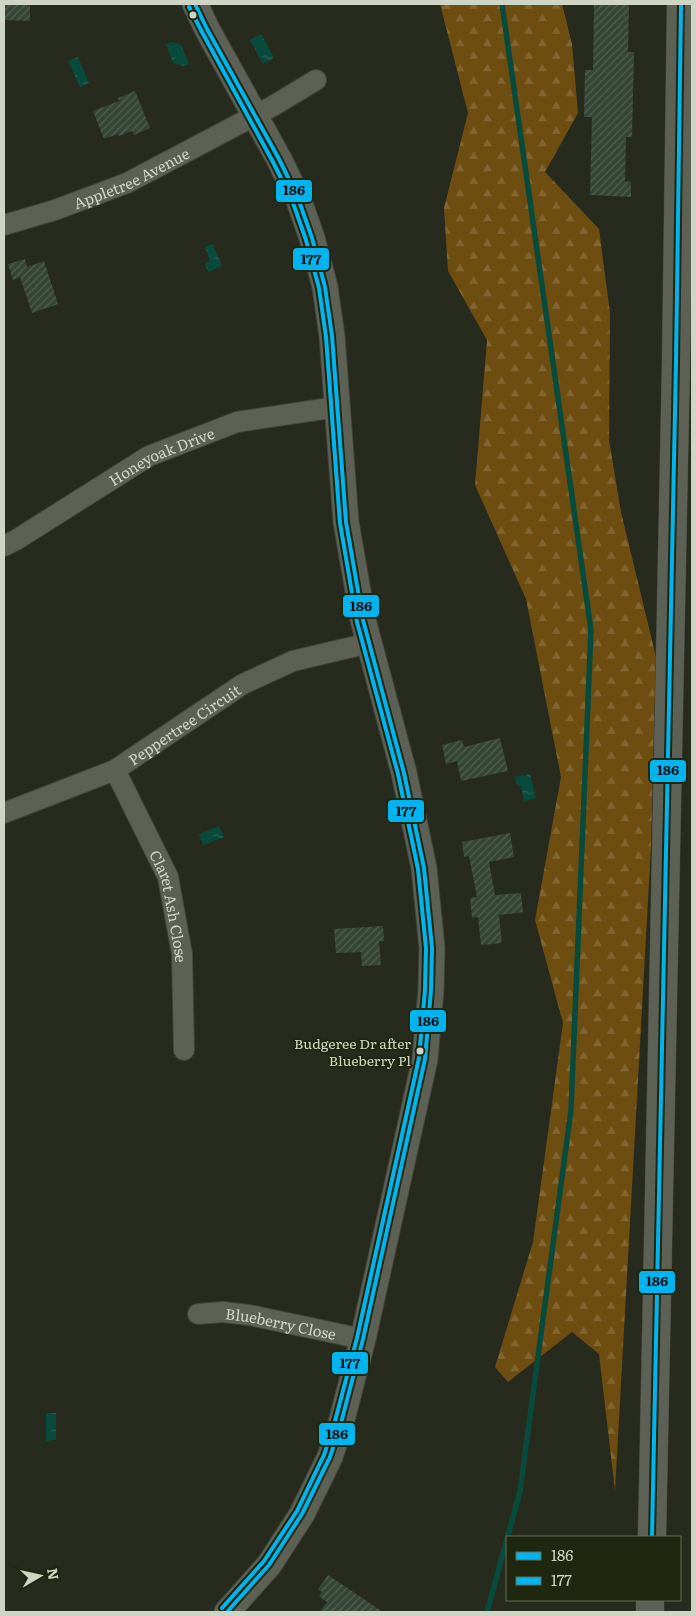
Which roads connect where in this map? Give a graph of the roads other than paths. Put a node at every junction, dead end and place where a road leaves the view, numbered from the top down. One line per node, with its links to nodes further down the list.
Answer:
1 (196, 4): 4 (street)
2 (681, 4): 14 (main road)
3 (316, 80): 4 (street, Appletree Avenue)
4 (254, 115): 5 (street, Appletree Avenue); 6 (street)
5 (4, 226)
6 (337, 407): 7 (street, Honeyoak Drive); 8 (street)
7 (4, 546)
8 (369, 643): 9 (street, Peppertree Circuit); 13 (street)
9 (115, 770): 10 (street, Peppertree Circuit); 11 (street, Claret Ash Close)
10 (4, 813)
11 (184, 1050)
12 (198, 1314): 13 (street, Blueberry Close)
13 (363, 1339): 15 (street)
14 (652, 1536)
15 (227, 1612)

